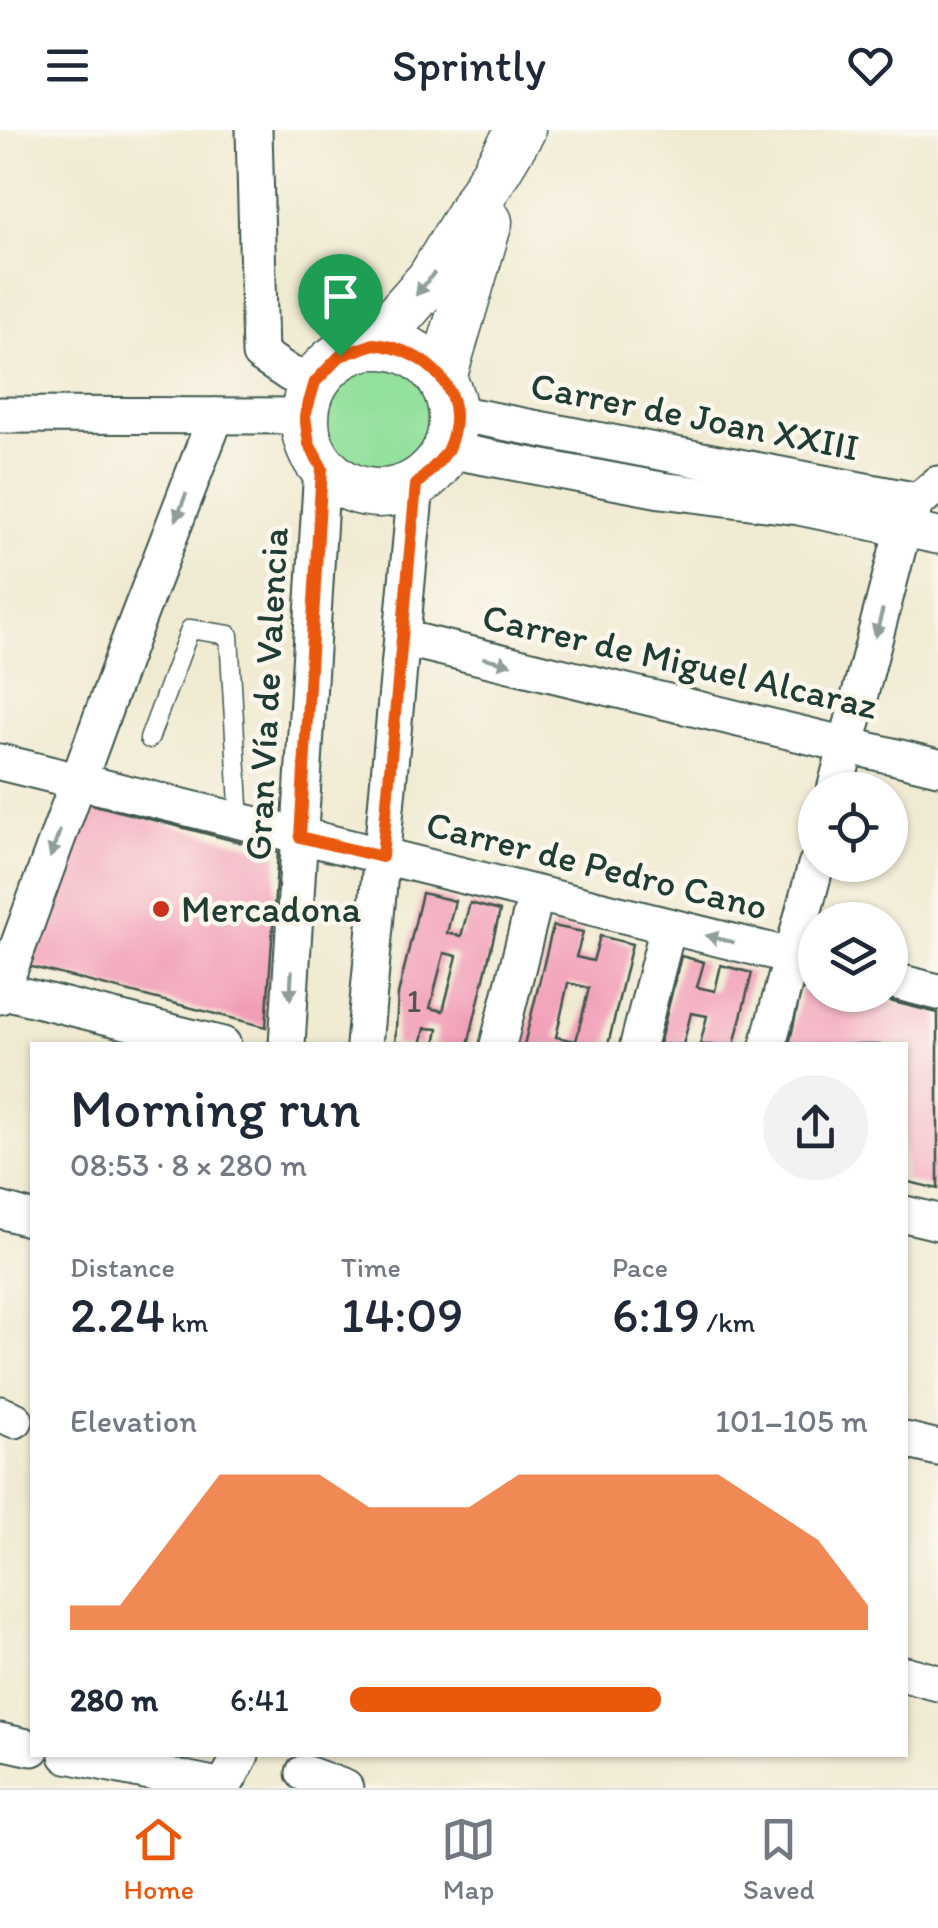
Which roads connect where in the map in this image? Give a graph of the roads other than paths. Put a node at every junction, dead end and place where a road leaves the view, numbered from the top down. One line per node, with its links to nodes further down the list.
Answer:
1 (254, 130): 4 (street)
2 (518, 136): 3 (street, one-way to 3); 5 (street)
3 (374, 344): 4 (street); 5 (street)
4 (310, 399): 7 (street); 8 (street)
5 (448, 414): 9 (street); 10 (street, Carrer de Joan XXIII)
6 (0, 415): 7 (street)
7 (216, 416): 17 (street, one-way to 17)
8 (322, 468): 9 (street); 19 (street, Gran Vía de Valencia)
9 (416, 485): 11 (street)
10 (926, 515): 13 (street, one-way to 13)
11 (402, 638): 13 (street, Carrer de Miguel Alcaraz, one-way to 13); 20 (street)
12 (149, 738): 18 (lane)
13 (847, 744): 15 (street, Carrer de Miguel Alcaraz); 16 (street)
14 (0, 762): 17 (street, Carrer de Pedro Cano)
15 (938, 767)
16 (840, 772)
17 (78, 782): 18 (street, Carrer de Pedro Cano); 26 (street, one-way to 26)
18 (240, 822): 19 (street, Carrer de Pedro Cano)
19 (300, 837): 20 (street, Carrer de Pedro Cano); 29 (street, Gran Vía de Valencia, one-way to 29)
20 (382, 857): 21 (street, Carrer de Pedro Cano); 30 (street)
21 (536, 894): 22 (street, Carrer de Pedro Cano); 31 (street)
22 (668, 926): 23 (street, Carrer de Pedro Cano, one-way to 22); 32 (street)
23 (798, 958)
24 (798, 971): 33 (street)
25 (908, 984): 27 (street)
26 (1, 992): 28 (street)
27 (938, 992)
28 (210, 1042)
29 (288, 1042)
30 (364, 1042)
31 (499, 1042)
32 (639, 1042)
33 (769, 1042)
34 (0, 1210): 36 (street)
35 (908, 1215): 37 (street)
36 (30, 1218)
37 (938, 1222)
38 (908, 1441): 39 (street)
39 (938, 1448)
40 (908, 1675): 41 (street)
41 (938, 1682)
42 (0, 1741): 43 (street)
43 (30, 1748)
44 (76, 1757): 47 (street)
45 (240, 1757): 47 (street)
46 (299, 1766): 48 (street)
47 (223, 1788)
48 (345, 1788)

